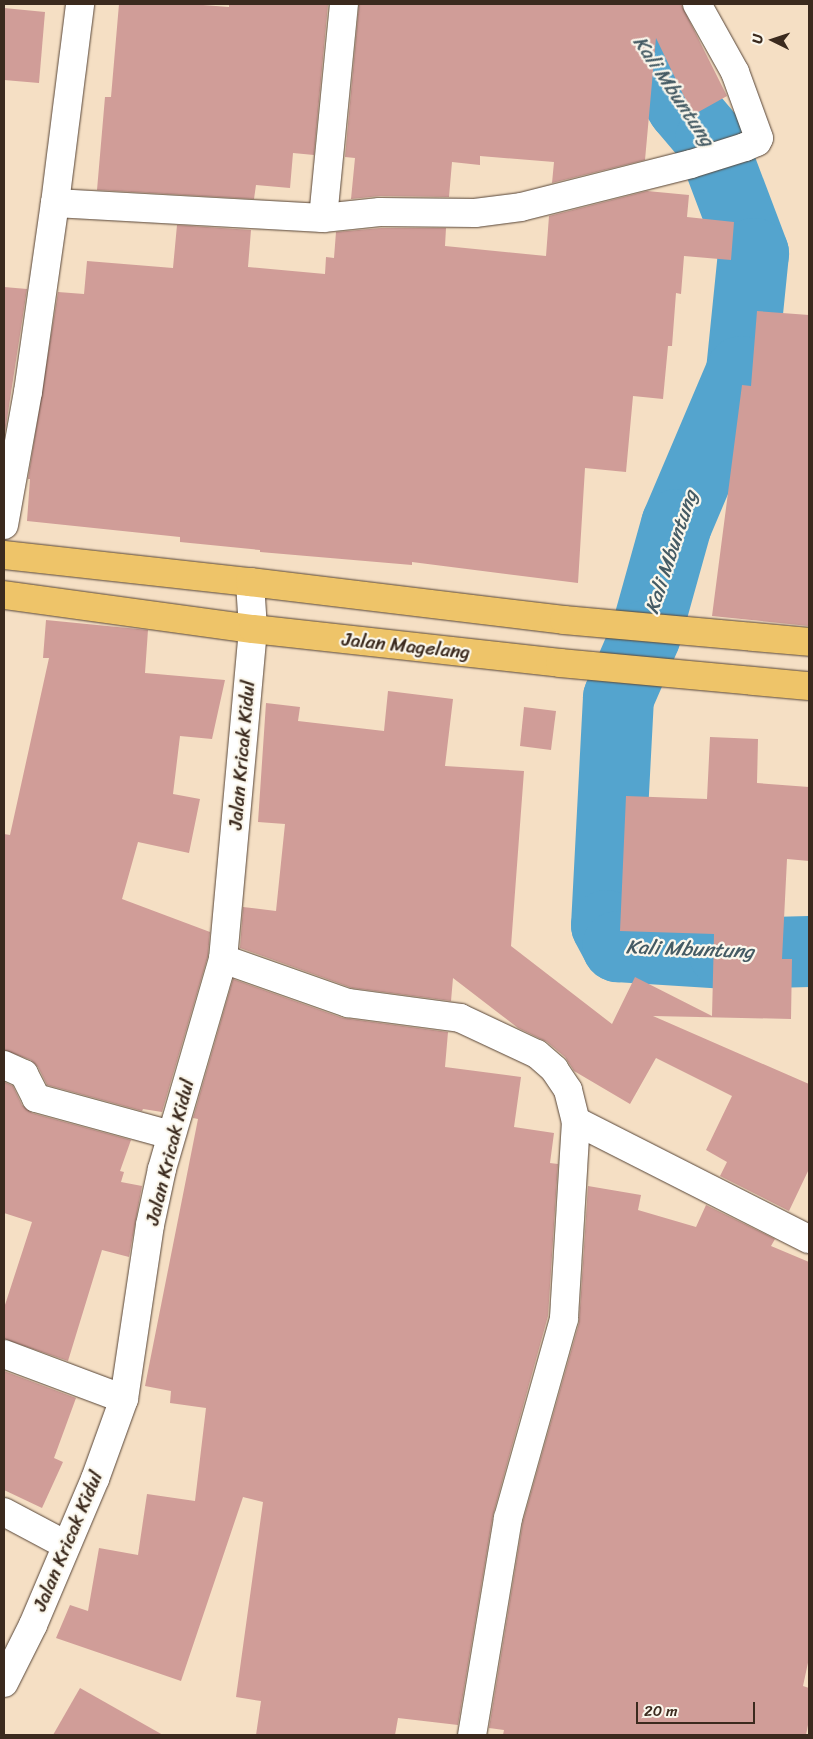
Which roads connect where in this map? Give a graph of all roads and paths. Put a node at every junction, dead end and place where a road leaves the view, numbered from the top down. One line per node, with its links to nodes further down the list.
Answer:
1 (80, 4): 4 (street)
2 (344, 4): 5 (street)
3 (697, 4): 5 (street)
4 (56, 203): 5 (street); 6 (street)
5 (323, 218)
6 (4, 525)
7 (4, 555): 8 (main road)
8 (250, 582): 10 (street, Jalan Kricak Kidul); 11 (main road)
9 (4, 595): 10 (main road, Jalan Magelang)
10 (253, 629): 12 (main road, Jalan Magelang); 13 (street, Jalan Kricak Kidul)
11 (809, 642)
12 (809, 686)
13 (223, 959): 15 (street); 16 (street, Jalan Kricak Kidul)
14 (4, 1065): 16 (street)
15 (576, 1121): 17 (street); 23 (street)
16 (171, 1135): 19 (street, Jalan Kricak Kidul)
17 (809, 1238)
18 (4, 1354): 19 (street)
19 (124, 1399): 21 (street, Jalan Kricak Kidul)
20 (4, 1512): 21 (street)
21 (66, 1545): 22 (street, Jalan Kricak Kidul)
22 (4, 1683)
23 (472, 1735)

